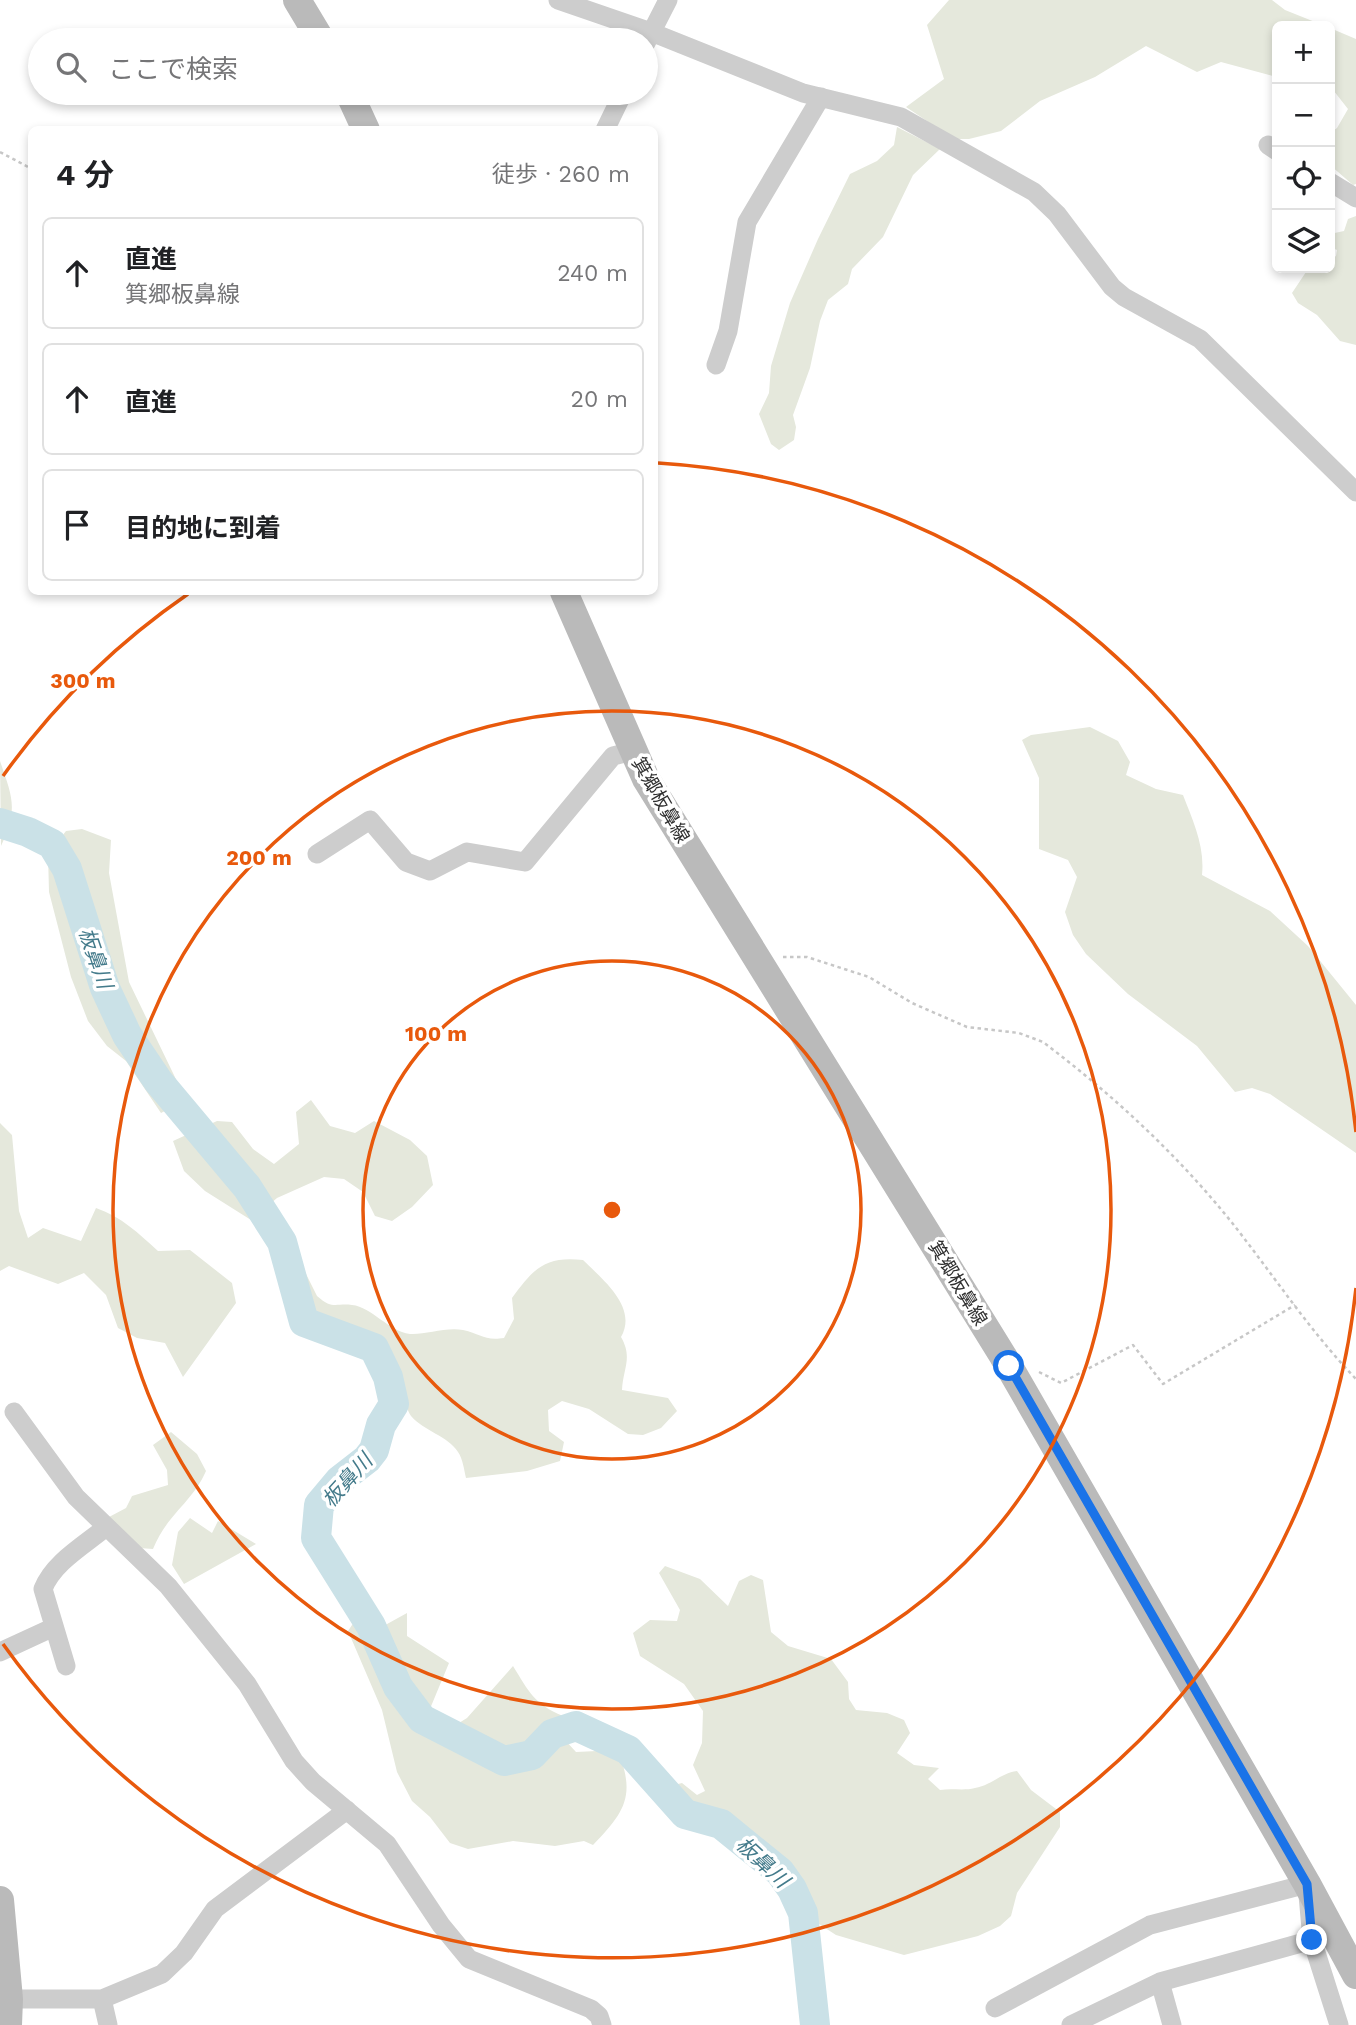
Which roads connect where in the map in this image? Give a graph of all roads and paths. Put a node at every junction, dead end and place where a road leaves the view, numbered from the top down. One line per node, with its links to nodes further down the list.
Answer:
1 (297, 0): 4 (main road)
2 (558, 0): 5 (street)
3 (668, 0): 6 (street)
4 (314, 28)
5 (624, 28)
6 (653, 28)
7 (658, 41): 8 (street)
8 (821, 97): 17 (street); 18 (street)
9 (355, 105): 11 (main road)
10 (617, 105): 12 (street)
11 (364, 126)
12 (607, 126)
13 (0, 152): 14 (path)
14 (28, 167)
15 (1335, 185): 16 (street)
16 (1356, 198)
17 (716, 365)
18 (1356, 492)
19 (565, 595): 20 (main road, 箕郷板鼻線)
20 (633, 751): 21 (street); 22 (main road, 箕郷板鼻線)
21 (317, 854)
22 (759, 958): 23 (path); 24 (main road, 箕郷板鼻線)
23 (1295, 1305): 24 (path); 25 (path)
24 (1009, 1366): 32 (main road, 箕郷板鼻線)
25 (1356, 1379)
26 (14, 1412): 27 (street)
27 (105, 1528): 28 (street); 31 (street)
28 (54, 1627): 29 (street); 30 (street)
29 (0, 1652)
30 (66, 1666)
31 (347, 1810): 37 (street); 41 (street)
32 (1307, 1884): 34 (street); 35 (main road, 箕郷板鼻線); 38 (street)
33 (0, 1900): 39 (main road)
34 (1312, 1940): 36 (street); 44 (street)
35 (1356, 1975)
36 (1160, 1982): 42 (street); 43 (street)
37 (102, 1999): 39 (street); 40 (street)
38 (995, 2008)
39 (9, 2012)
40 (108, 2025)
41 (602, 2025)
42 (1071, 2025)
43 (1172, 2025)
44 (1339, 2025)

